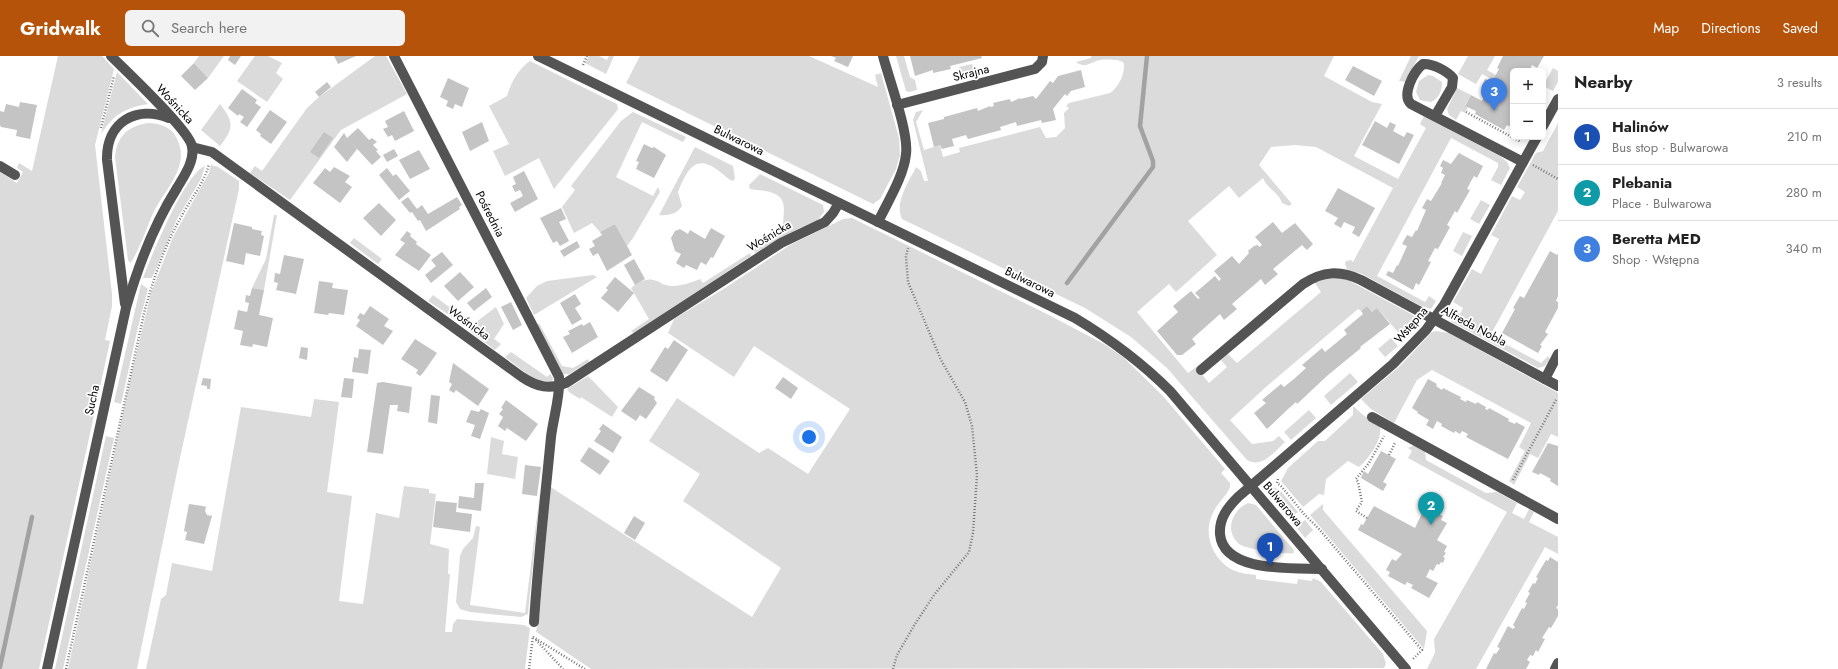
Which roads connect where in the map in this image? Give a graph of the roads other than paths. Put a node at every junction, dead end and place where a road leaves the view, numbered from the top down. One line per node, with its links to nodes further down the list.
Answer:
1 (112, 56): 9 (street, Wośnicka)
2 (394, 56): 23 (street, Pośrednia)
3 (538, 56): 16 (street, Bulwarowa)
4 (883, 56): 7 (street)
5 (1043, 56): 7 (street, Skrajna)
6 (1558, 98): 10 (street)
7 (896, 105): 17 (street)
8 (1435, 116): 8 (street); 13 (street)
9 (173, 120): 12 (street, Wośnicka); 18 (street)
10 (1546, 120)
11 (1535, 140): 13 (street, Wstępna)
12 (192, 147): 18 (street, Sucha); 23 (street, Wośnicka)
13 (1521, 161): 19 (street, Wstępna)
14 (0, 166): 15 (street)
15 (15, 175)
16 (839, 203): 17 (street, Bulwarowa); 23 (street, Wośnicka)
17 (878, 222): 26 (street, Bulwarowa)
18 (126, 308): 32 (street, Sucha)
19 (1435, 320): 21 (street, Alfreda Nobla); 22 (street, Alfreda Nobla); 26 (street, Wstępna)
20 (1558, 354): 22 (street)
21 (1200, 370)
22 (1545, 379): 24 (street, Alfreda Nobla)
23 (560, 386): 29 (street)
24 (1558, 386)
25 (1372, 417): 27 (street)
26 (1251, 486): 28 (street, Bulwarowa); 28 (street, Wstępna)
27 (1558, 519)
28 (1322, 569): 31 (street, Bulwarowa)
29 (534, 622)
30 (1558, 664): 33 (street)
31 (1401, 667)
32 (47, 669)
33 (1555, 669)

